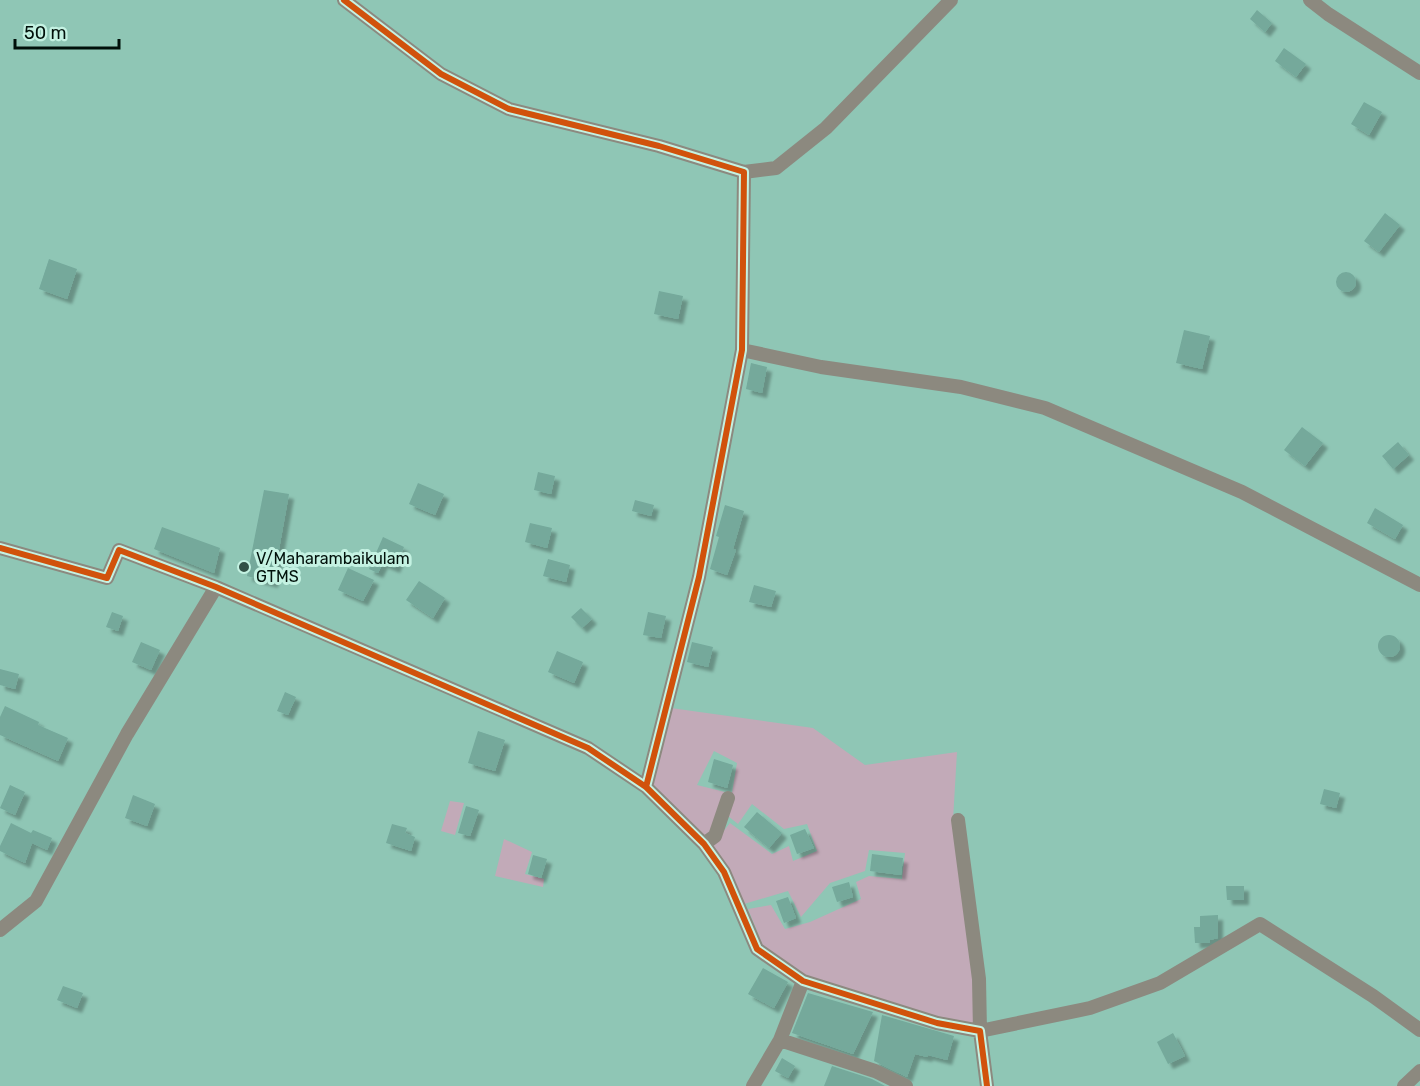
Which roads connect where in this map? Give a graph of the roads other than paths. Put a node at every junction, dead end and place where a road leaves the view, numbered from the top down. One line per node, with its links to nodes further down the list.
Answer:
1 (344, 0): 5 (street)
2 (951, 0): 5 (street)
3 (1310, 0): 4 (street)
4 (1420, 73)
5 (744, 172): 6 (street)
6 (742, 350): 8 (street); 10 (street)
7 (0, 548): 9 (street)
8 (1420, 585)
9 (216, 587): 10 (street); 14 (street)
10 (646, 787): 13 (street)
11 (728, 798): 13 (street)
12 (958, 820): 17 (street)
13 (704, 844): 15 (street)
14 (0, 930)
15 (803, 981): 17 (street); 18 (street)
16 (1420, 1030): 17 (street)
17 (980, 1031): 20 (street)
18 (780, 1040): 21 (street); 22 (street)
19 (1420, 1071): 23 (street)
20 (983, 1085)
21 (753, 1086)
22 (906, 1086)
23 (1404, 1086)

